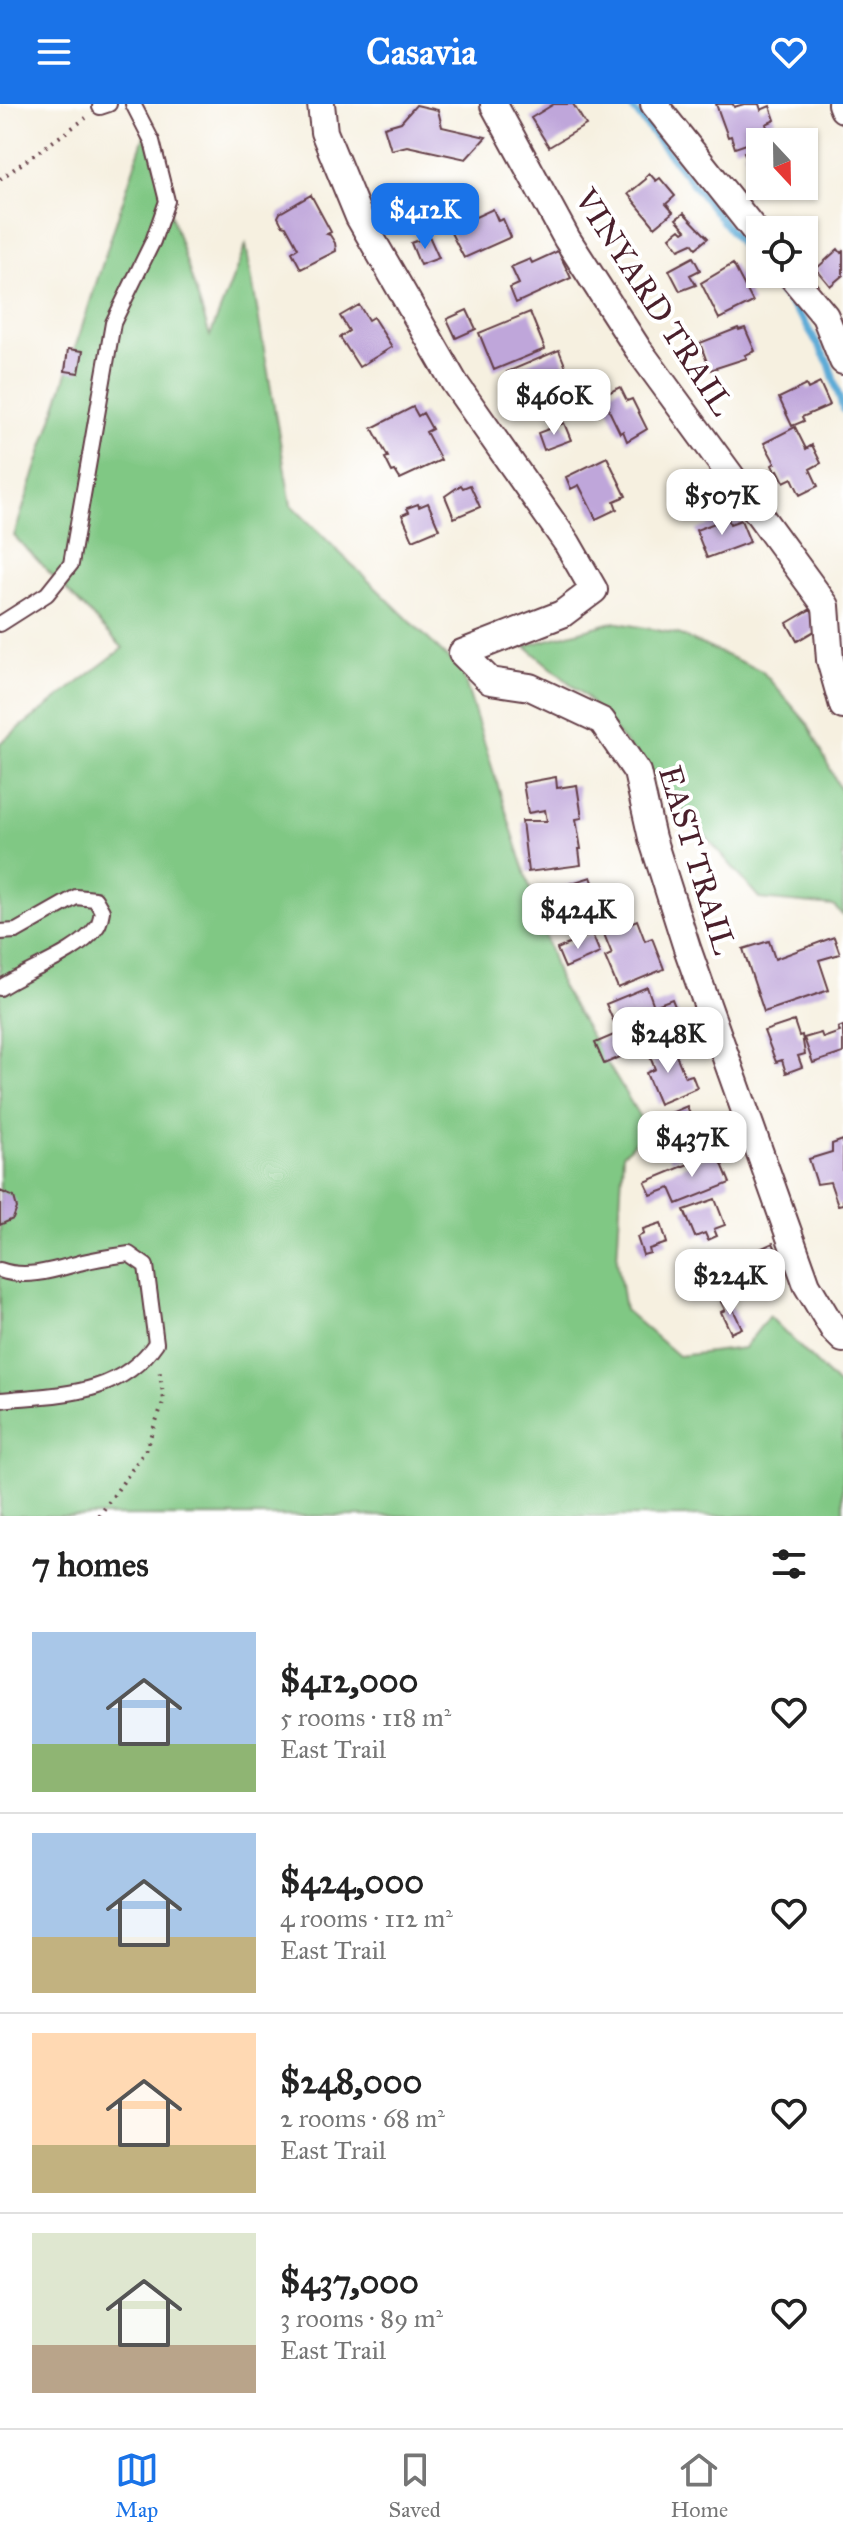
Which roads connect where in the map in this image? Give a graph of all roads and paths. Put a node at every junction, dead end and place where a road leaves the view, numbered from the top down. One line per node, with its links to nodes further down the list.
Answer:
1 (133, 104): 11 (lane)
2 (321, 104): 16 (street, EAST TRAIL)
3 (493, 104): 10 (street, VINYARD TRAIL)
4 (654, 104): 7 (street)
5 (104, 106): 6 (path)
6 (0, 179)
7 (746, 219)
8 (802, 288): 9 (street)
9 (843, 361)
10 (835, 605): 12 (street)
11 (0, 624)
12 (843, 706)
13 (0, 932): 14 (lane)
14 (0, 988)
15 (0, 1270): 17 (lane)
16 (843, 1339)
17 (156, 1343): 18 (lane); 19 (path)
18 (0, 1400)
19 (99, 1516)

